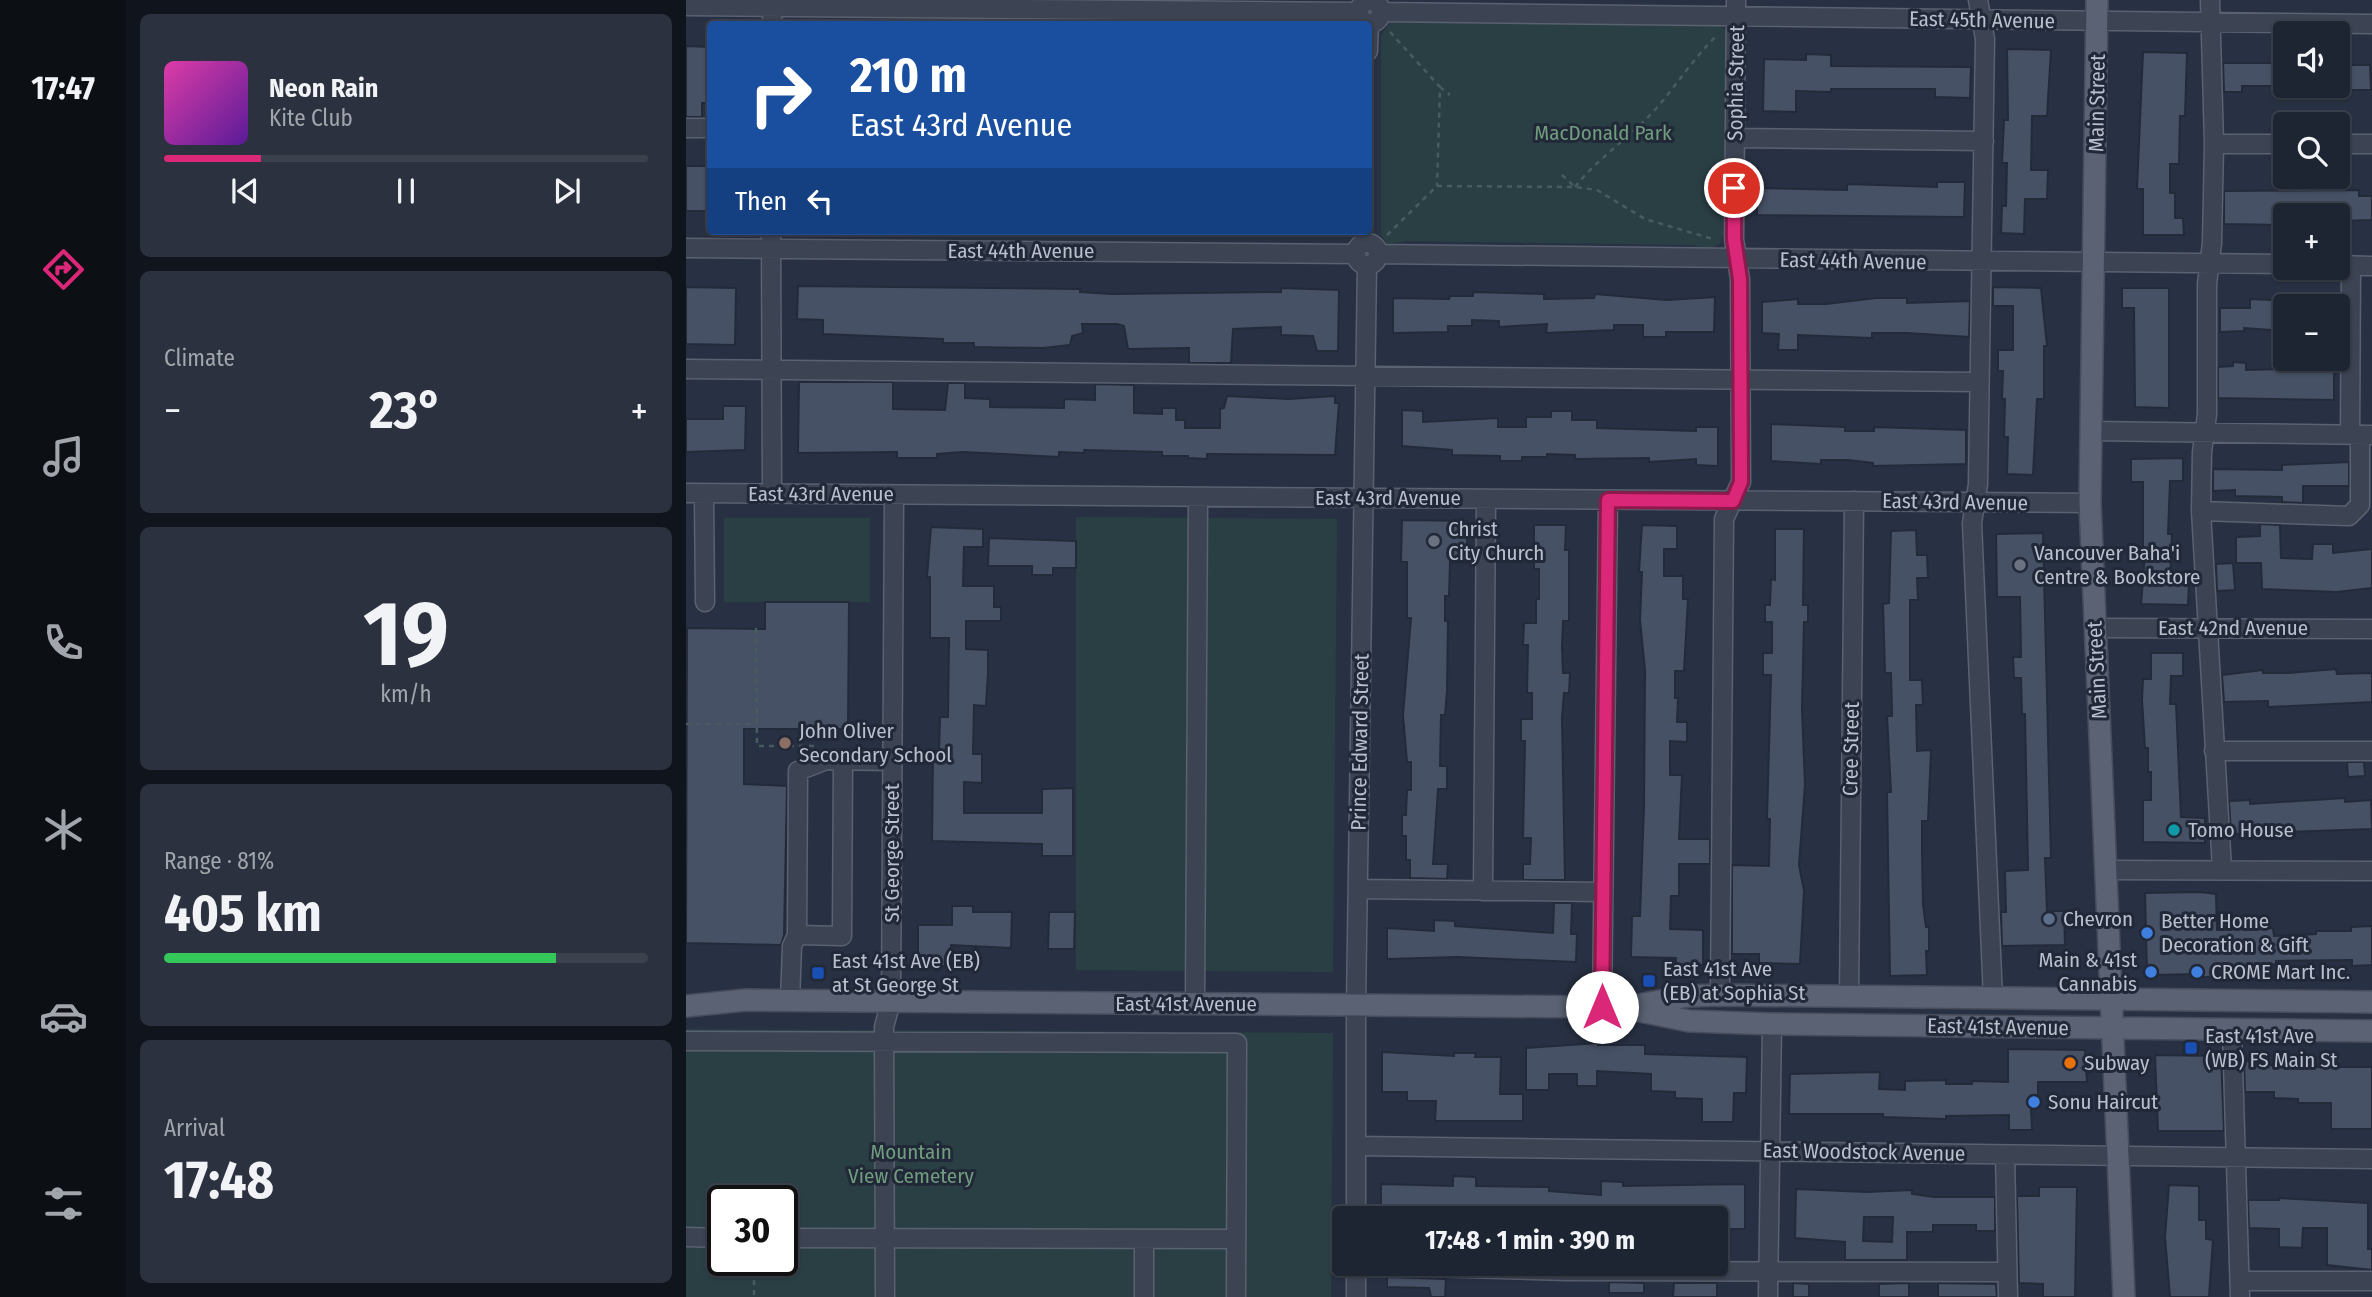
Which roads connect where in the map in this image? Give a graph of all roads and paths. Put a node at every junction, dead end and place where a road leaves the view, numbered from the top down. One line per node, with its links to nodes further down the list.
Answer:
1 (1978, 0): 8 (street)
2 (2097, 0): 9 (main road, Main Street)
3 (2210, 0): 10 (street)
4 (686, 6): 7 (street, East 45th Avenue)
5 (1736, 7): 6 (street, East 45th Avenue); 8 (street, East 45th Avenue); 18 (street, Sophia Street)
6 (1369, 9): 7 (street, East 45th Avenue)
7 (772, 10)
8 (1982, 20): 9 (street, East 45th Avenue); 19 (street)
9 (2098, 22): 10 (street, East 45th Avenue); 33 (main road, Main Street)
10 (2212, 23): 11 (street, East 45th Avenue); 20 (street)
11 (2372, 24)
12 (1390, 32): 14 (path)
13 (1717, 35): 26 (path)
14 (1440, 87): 15 (path); 25 (path)
15 (1450, 95)
16 (686, 128): 17 (street)
17 (707, 128)
18 (1735, 138): 19 (street); 32 (street, Sophia Street)
19 (1984, 141): 34 (street)
20 (2214, 144): 21 (street); 35 (street)
21 (2273, 144)
22 (2350, 144): 23 (street)
23 (2372, 144)
24 (1562, 175): 26 (path)
25 (1437, 186): 26 (path); 27 (path)
26 (1575, 187): 28 (path)
27 (1387, 235)
28 (1713, 239)
29 (771, 240): 30 (street, East 44th Avenue); 31 (street, East 44th Avenue); 41 (street)
30 (686, 248)
31 (1367, 249): 32 (street, East 44th Avenue); 42 (street, Prince Edward Street)
32 (1737, 259): 34 (street, East 44th Avenue); 43 (street, Sophia Street)
33 (2094, 262): 34 (street, East 44th Avenue); 35 (street, East 44th Avenue); 45 (main road, Main Street)
34 (1980, 263): 44 (street)
35 (2209, 264): 36 (street, East 44th Avenue); 46 (street)
36 (2273, 264)
37 (2350, 265): 38 (street)
38 (2372, 266)
39 (2345, 280): 47 (street)
40 (686, 369): 41 (street)
41 (772, 370): 42 (street); 49 (street)
42 (1366, 377): 43 (street); 52 (street, Prince Edward Street)
43 (1740, 380): 44 (street); 55 (street, Sophia Street)
44 (1978, 383): 57 (street)
45 (2091, 431): 46 (street); 58 (main road, Main Street)
46 (2205, 431): 47 (street); 59 (street)
47 (2360, 435): 59 (street)
48 (695, 494): 49 (street, East 43rd Avenue); 60 (street)
49 (772, 494): 50 (street, East 43rd Avenue)
50 (894, 495): 51 (street, East 43rd Avenue); 70 (street, St George Street)
51 (1198, 497): 52 (street, East 43rd Avenue); 87 (street)
52 (1363, 498): 53 (street, East 43rd Avenue); 74 (street, Prince Edward Street)
53 (1486, 499): 54 (street, East 43rd Avenue); 75 (street)
54 (1608, 500): 55 (street, East 43rd Avenue); 76 (street)
55 (1733, 501): 56 (street, East 43rd Avenue); 79 (street, Sophia Street)
56 (1854, 501): 57 (street, East 43rd Avenue); 80 (street, Cree Street)
57 (1975, 503): 58 (street, East 43rd Avenue); 81 (street)
58 (2090, 503): 62 (main road, Main Street)
59 (2201, 511): 63 (street)
60 (705, 602)
61 (756, 628): 66 (path)
62 (2095, 628): 63 (street, East 42nd Avenue); 72 (main road, Main Street)
63 (2207, 628): 64 (street, East 42nd Avenue); 67 (street)
64 (2372, 629)
65 (686, 724): 66 (path)
66 (757, 724): 69 (path)
67 (2214, 751): 68 (street); 71 (street)
68 (2372, 751)
69 (834, 760): 70 (street); 77 (street); 77 (street)
70 (892, 761): 85 (street, St George Street)
71 (2222, 869): 72 (street); 73 (street)
72 (2107, 870): 82 (main road, Main Street)
73 (2372, 871)
74 (1358, 889): 75 (street); 88 (street, Prince Edward Street)
75 (1483, 891): 76 (street)
76 (1603, 892): 90 (street)
77 (797, 935): 84 (street)
78 (686, 993): 83 (main road, East 41st Avenue)
79 (1720, 995): 80 (main road, East 41st Avenue); 91 (main road, East 41st Avenue)
80 (1849, 996): 81 (main road, East 41st Avenue)
81 (1993, 998): 82 (main road, East 41st Avenue)
82 (2113, 999): 86 (main road, East 41st Avenue); 93 (main road, Main Street)
83 (746, 1000): 84 (main road, East 41st Avenue); 89 (main road, East 41st Avenue)
84 (790, 1000): 85 (main road, East 41st Avenue)
85 (891, 1002): 87 (main road, East 41st Avenue); 97 (street, St George Street)
86 (2372, 1002)
87 (1195, 1004): 88 (main road, East 41st Avenue)
88 (1356, 1005): 90 (main road, East 41st Avenue); 98 (street, Prince Edward Street)
89 (686, 1006)
90 (1602, 1007): 91 (main road, East 41st Avenue)
91 (1625, 1008): 92 (main road, East 41st Avenue)
92 (1772, 1024): 93 (main road, East 41st Avenue); 99 (street)
93 (2114, 1029): 94 (main road, East 41st Avenue); 101 (main road, Main Street)
94 (2231, 1031): 95 (main road, East 41st Avenue); 102 (street)
95 (2372, 1031)
96 (686, 1041): 97 (street)
97 (884, 1042): 108 (street, St George Street); 110 (street)
98 (1356, 1146): 99 (street, East Woodstock Avenue); 104 (street, Prince Edward Street)
99 (1770, 1151): 100 (street, East Woodstock Avenue); 112 (street)
100 (2005, 1154): 101 (street, East Woodstock Avenue); 113 (street)
101 (2119, 1156): 102 (street, East Woodstock Avenue); 125 (main road, Main Street)
102 (2235, 1156): 103 (street, East Woodstock Avenue); 117 (street)
103 (2372, 1159)
104 (1356, 1206)
105 (686, 1237): 106 (street)
106 (707, 1238)
107 (798, 1238): 108 (street)
108 (885, 1238): 109 (street); 119 (street, St George Street)
109 (1144, 1239): 110 (street); 120 (street)
110 (1236, 1239): 121 (street)
111 (1728, 1272): 112 (street)
112 (1768, 1272): 113 (street); 123 (street)
113 (2007, 1272): 124 (street)
114 (754, 1276): 118 (path)
115 (1356, 1276): 122 (street)
116 (2372, 1281): 117 (street)
117 (2240, 1289)
118 (754, 1297)
119 (885, 1297)
120 (1144, 1297)
121 (1236, 1297)
122 (1356, 1297)
123 (1768, 1297)
124 (2008, 1297)
125 (2124, 1297)

